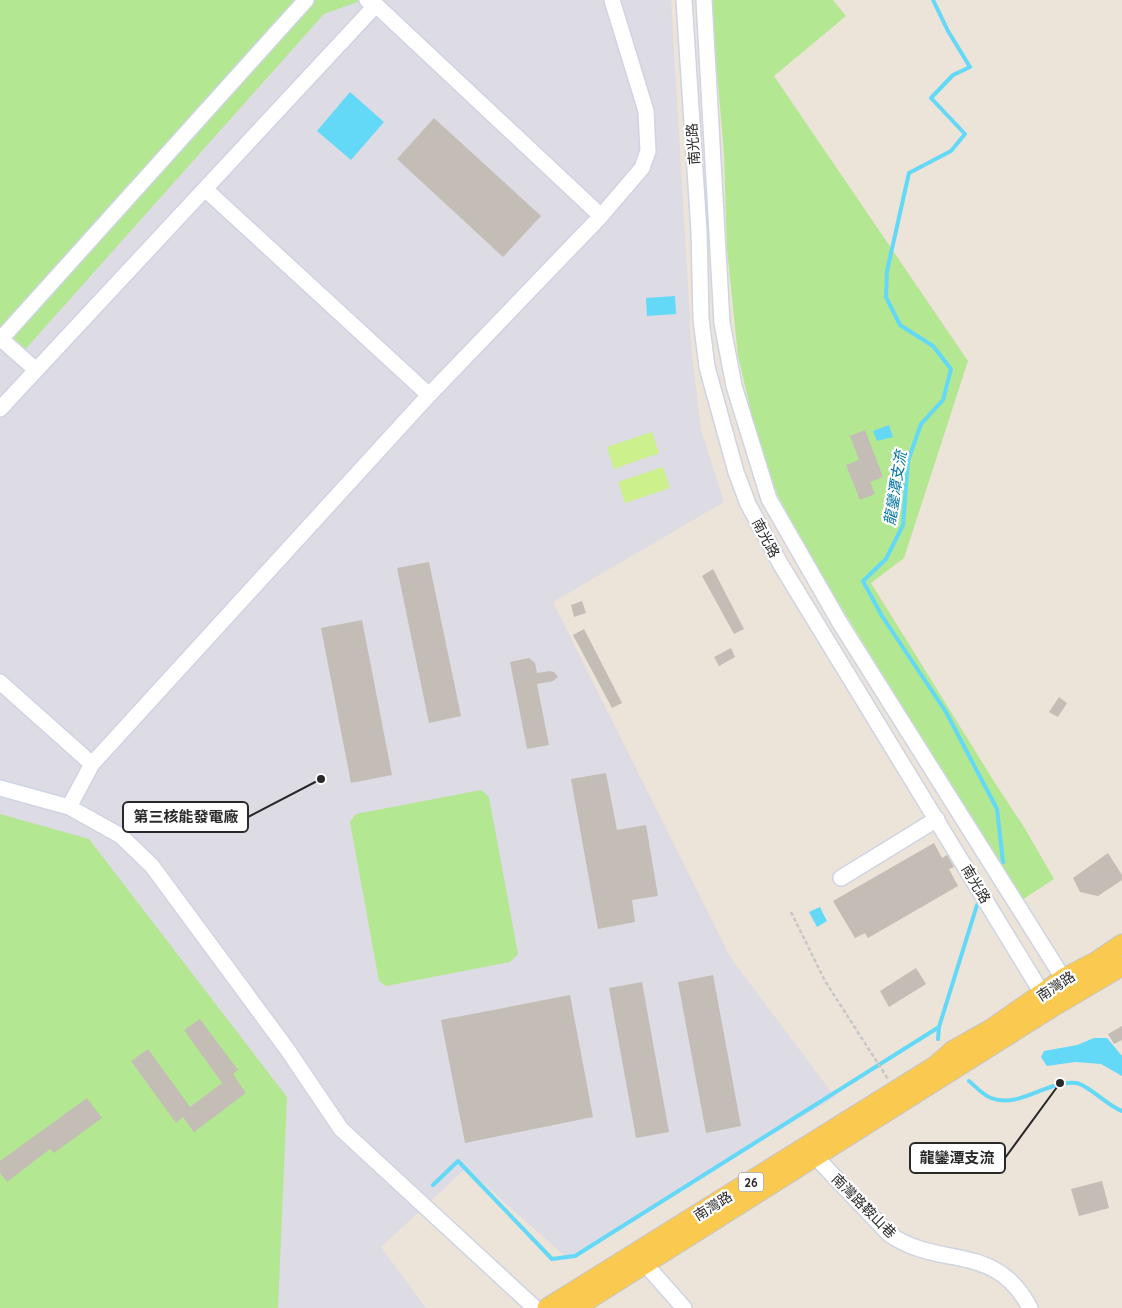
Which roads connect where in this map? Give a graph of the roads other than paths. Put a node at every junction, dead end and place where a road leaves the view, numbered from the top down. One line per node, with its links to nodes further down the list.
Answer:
1 (306, 0): 8 (street)
2 (612, 0): 7 (street)
3 (684, 0): 16 (street, 南光路)
4 (704, 0): 20 (street, 南光路)
5 (371, 2): 6 (street); 7 (street)
6 (205, 189): 9 (street); 10 (street)
7 (601, 216): 10 (street)
8 (0, 339): 9 (street)
9 (36, 370): 11 (street)
10 (429, 395): 13 (street)
11 (0, 409)
12 (0, 682): 13 (street)
13 (92, 764): 15 (street)
14 (0, 788): 15 (street)
15 (69, 807): 25 (street)
16 (937, 819): 17 (street); 21 (street, 南光路)
17 (841, 878)
18 (1122, 944): 20 (main road, 南灣路 / 26)
19 (1122, 966): 20 (main road, 南灣路 / 26)
20 (1068, 986): 21 (main road, 南灣路 / 26)
21 (1046, 1001): 22 (main road, 南灣路 / 26)
22 (956, 1058): 23 (main road, 南灣路 / 26); 23 (main road, 南灣路 / 26)
23 (811, 1152): 24 (main road, 南灣路 / 26); 29 (street, 南灣路鞍山巷)
24 (641, 1259): 26 (main road, 南灣路 / 26); 27 (main road, 南灣路 / 26); 28 (street)
25 (535, 1308)
26 (547, 1308)
27 (575, 1308)
28 (684, 1308)
29 (1030, 1308)

